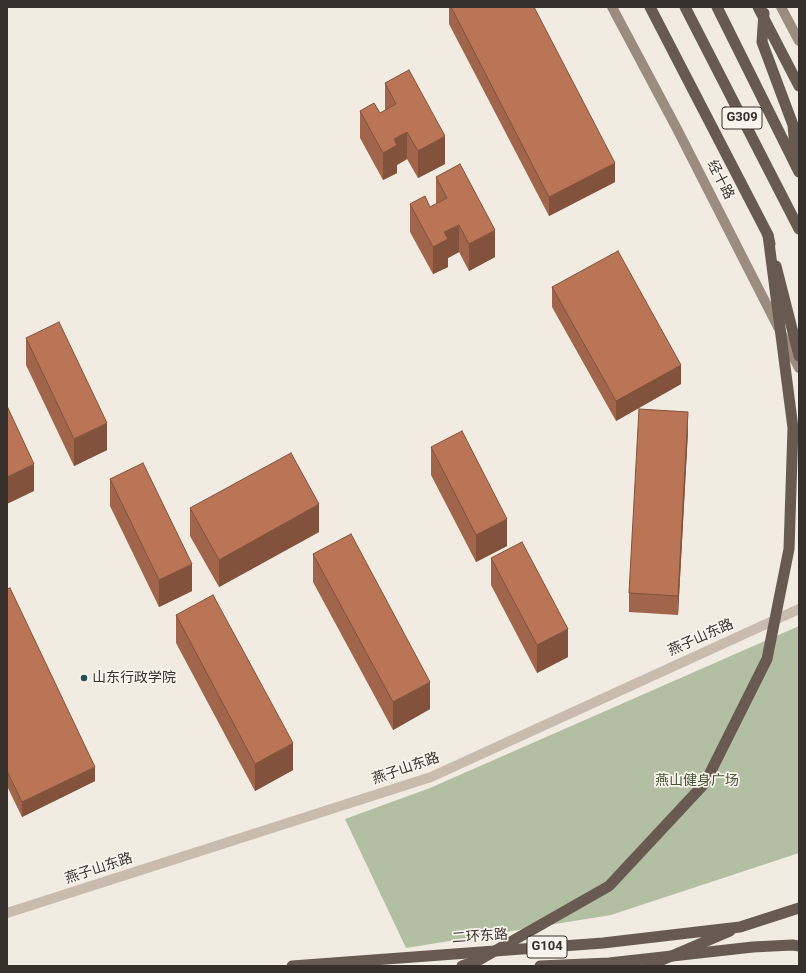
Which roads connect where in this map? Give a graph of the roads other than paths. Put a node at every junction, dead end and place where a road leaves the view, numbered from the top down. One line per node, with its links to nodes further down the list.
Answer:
1 (612, 7): 14 (main road, 经十路)
2 (650, 7): 12 (highway)
3 (685, 7): 11 (highway, G309)
4 (717, 7): 10 (highway, G309)
5 (758, 7): 9 (highway, bridge)
6 (764, 7): 10 (highway)
7 (781, 7): 8 (main road)
8 (799, 41)
9 (799, 86)
10 (798, 170)
11 (799, 229)
12 (768, 235): 13 (highway, bridge); 21 (highway, bridge)
13 (799, 356)
14 (799, 368)
15 (799, 609): 17 (street, 燕子山东路)
16 (799, 908): 18 (highway, 二环东路 / G104)
17 (7, 913)
18 (740, 927): 20 (highway, 二环东路 / G104); 23 (highway, 二环东路)
19 (799, 946): 22 (highway, bridge)
20 (292, 966)
21 (462, 966)
22 (540, 966)
23 (648, 966)

